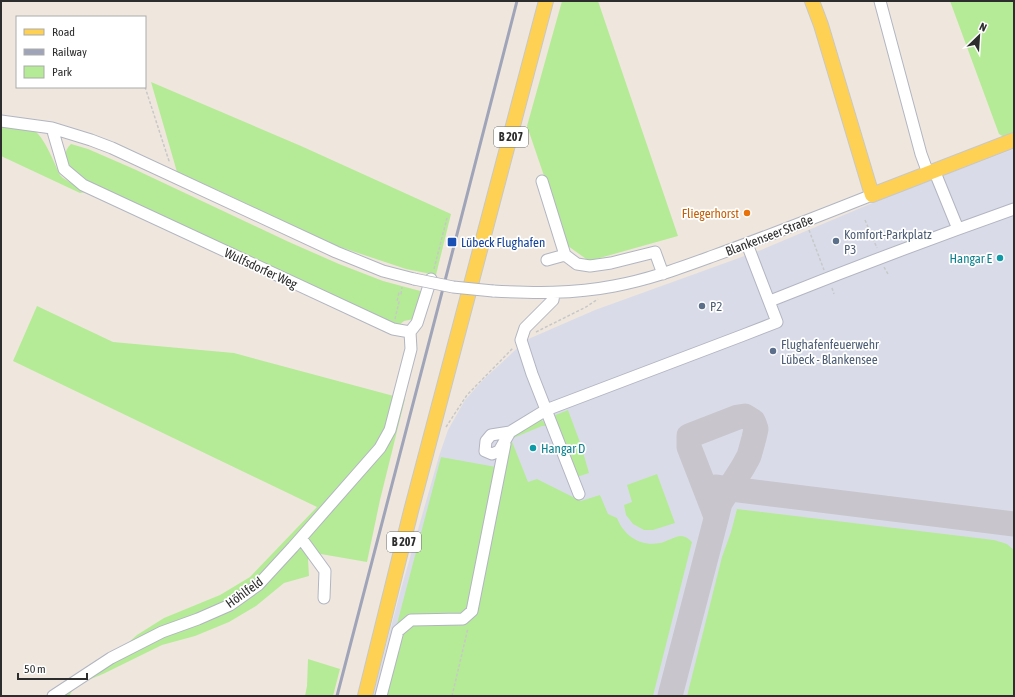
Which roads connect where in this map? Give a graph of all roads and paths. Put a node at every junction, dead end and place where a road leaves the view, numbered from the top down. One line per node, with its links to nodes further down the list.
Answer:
1 (546, 1): 40 (main road, B 207)
2 (812, 1): 11 (main road)
3 (880, 1): 8 (street)
4 (145, 88): 9 (path)
5 (1, 121): 6 (street)
6 (52, 128): 9 (street); 31 (street, Wulfsdorfer Weg)
7 (1014, 140): 8 (main road, Blankenseer Straße)
8 (931, 172): 11 (main road, Blankenseer Straße); 16 (street)
9 (167, 173): 26 (street, Blankenseer Straße, bridge)
10 (542, 181): 18 (street)
11 (872, 195): 15 (street, Blankenseer Straße)
12 (1014, 209): 16 (street)
13 (447, 218): 24 (path)
14 (865, 220): 19 (path)
15 (806, 221): 17 (street, Blankenseer Straße); 23 (path)
16 (958, 229): 19 (street)
17 (747, 244): 21 (street, Blankenseer Straße); 29 (street)
18 (565, 255): 20 (street); 21 (street)
19 (881, 258): 22 (path); 23 (street)
20 (547, 260)
21 (663, 274): 26 (street, Blankenseer Straße)
22 (888, 274)
23 (828, 278): 27 (path); 29 (street)
24 (431, 279): 31 (street)
25 (403, 284): 30 (path)
26 (554, 293): 32 (street)
27 (834, 294)
28 (601, 297): 32 (path)
29 (770, 301): 34 (street)
30 (397, 309)
31 (410, 332): 36 (street, Höhlfeld)
32 (520, 340): 33 (path); 34 (street)
33 (466, 394)
34 (546, 410): 35 (street); 38 (street)
35 (579, 494)
36 (301, 538): 37 (street); 39 (street, Höhlfeld)
37 (324, 598)
38 (472, 611): 41 (street); 42 (path)
39 (53, 696)
40 (365, 696)
41 (381, 696)
42 (452, 696)

